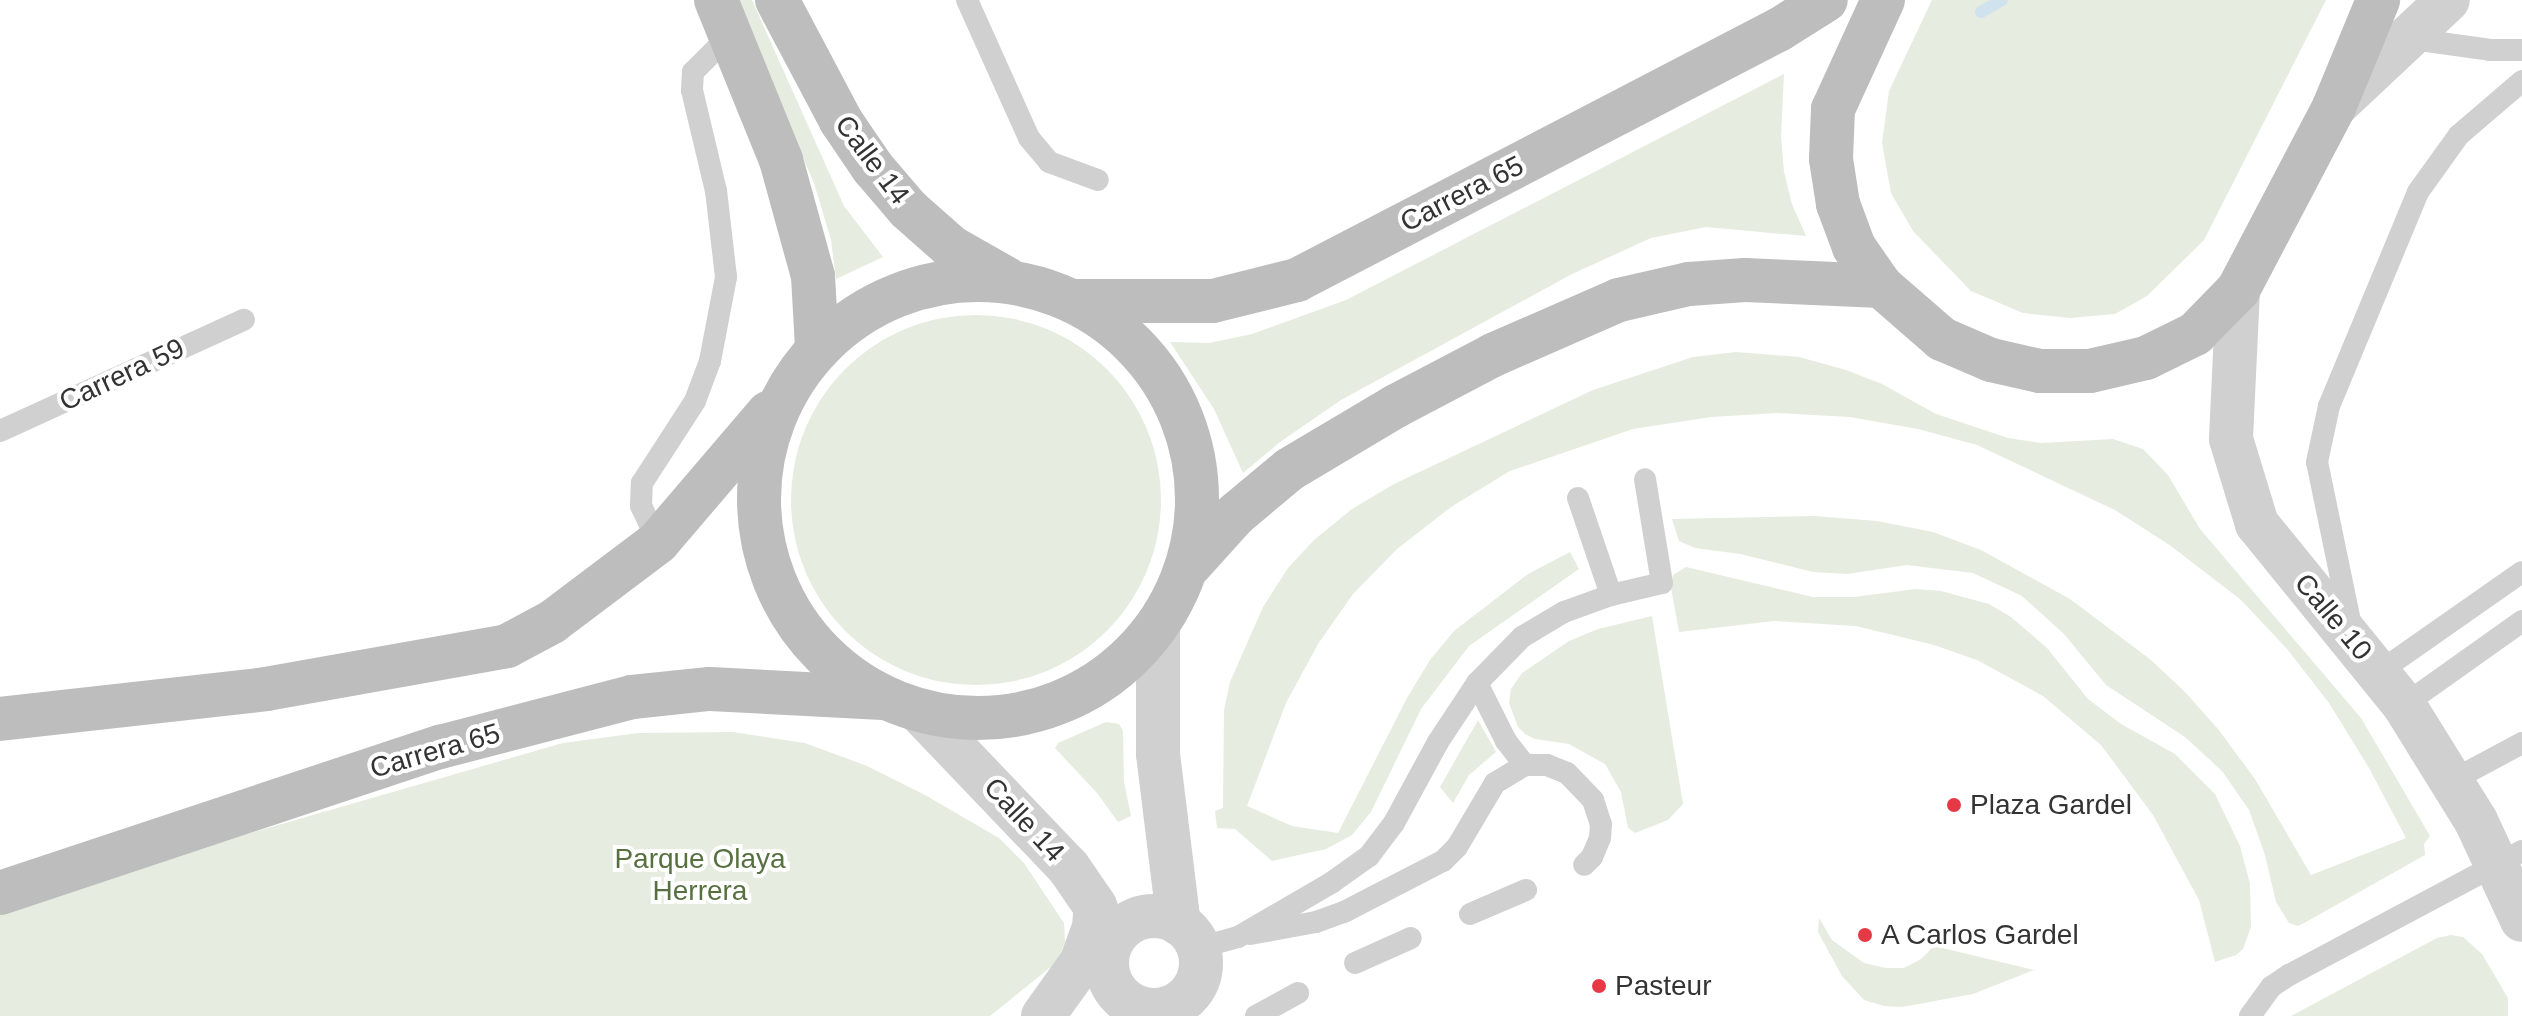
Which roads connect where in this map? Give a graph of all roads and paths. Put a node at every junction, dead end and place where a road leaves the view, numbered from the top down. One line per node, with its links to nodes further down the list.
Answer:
1 (777, 0): 13 (main road, Calle 14)
2 (967, 0): 12 (lane)
3 (1826, 0): 16 (main road, Carrera 65)
4 (1883, 0): 14 (main road)
5 (2378, 0): 11 (main road)
6 (2448, 0): 8 (street)
7 (723, 17): 18 (main road); 23 (lane)
8 (2404, 38): 9 (lane); 11 (street)
9 (2522, 50)
10 (2522, 81): 29 (lane)
11 (2334, 107): 15 (main road)
12 (1098, 180)
13 (1011, 281): 16 (main road); 18 (main road)
14 (1881, 286): 15 (main road); 24 (main road)
15 (2238, 290): 29 (street, Calle 10)
16 (1072, 301): 24 (main road)
17 (244, 320): 20 (lane, Carrera 59)
18 (817, 348): 19 (main road)
19 (785, 392): 23 (main road); 31 (main road)
20 (0, 431)
21 (1645, 479): 26 (lane)
22 (1578, 498): 26 (lane)
23 (658, 542): 32 (main road)
24 (1187, 568): 28 (main road, Carrera 65)
25 (2522, 572): 29 (lane)
26 (1611, 595): 30 (lane)
27 (2522, 621): 29 (lane)
28 (1158, 627): 31 (main road, Carrera 65); 43 (street)
29 (2379, 673): 35 (street, Calle 10)
30 (1477, 683): 34 (lane); 43 (lane)
31 (902, 705): 39 (main road, Carrera 65); 42 (street, Calle 14)
32 (0, 719)
33 (2522, 743): 35 (lane)
34 (1525, 765): 37 (lane); 43 (lane)
35 (2453, 780): 36 (street, Calle 10)
36 (2509, 858): 41 (street, Calle 10); 50 (lane)
37 (1584, 865)
38 (1526, 890): 40 (lane)
39 (0, 893)
40 (1470, 914)
41 (2522, 920)
42 (1103, 925): 43 (street); 47 (street); 48 (street)
43 (1205, 936): 47 (street)
44 (1411, 938): 45 (lane)
45 (1355, 963)
46 (1298, 993): 49 (lane)
47 (1130, 1011)
48 (1043, 1016)
49 (1256, 1016)
50 (2250, 1016)

